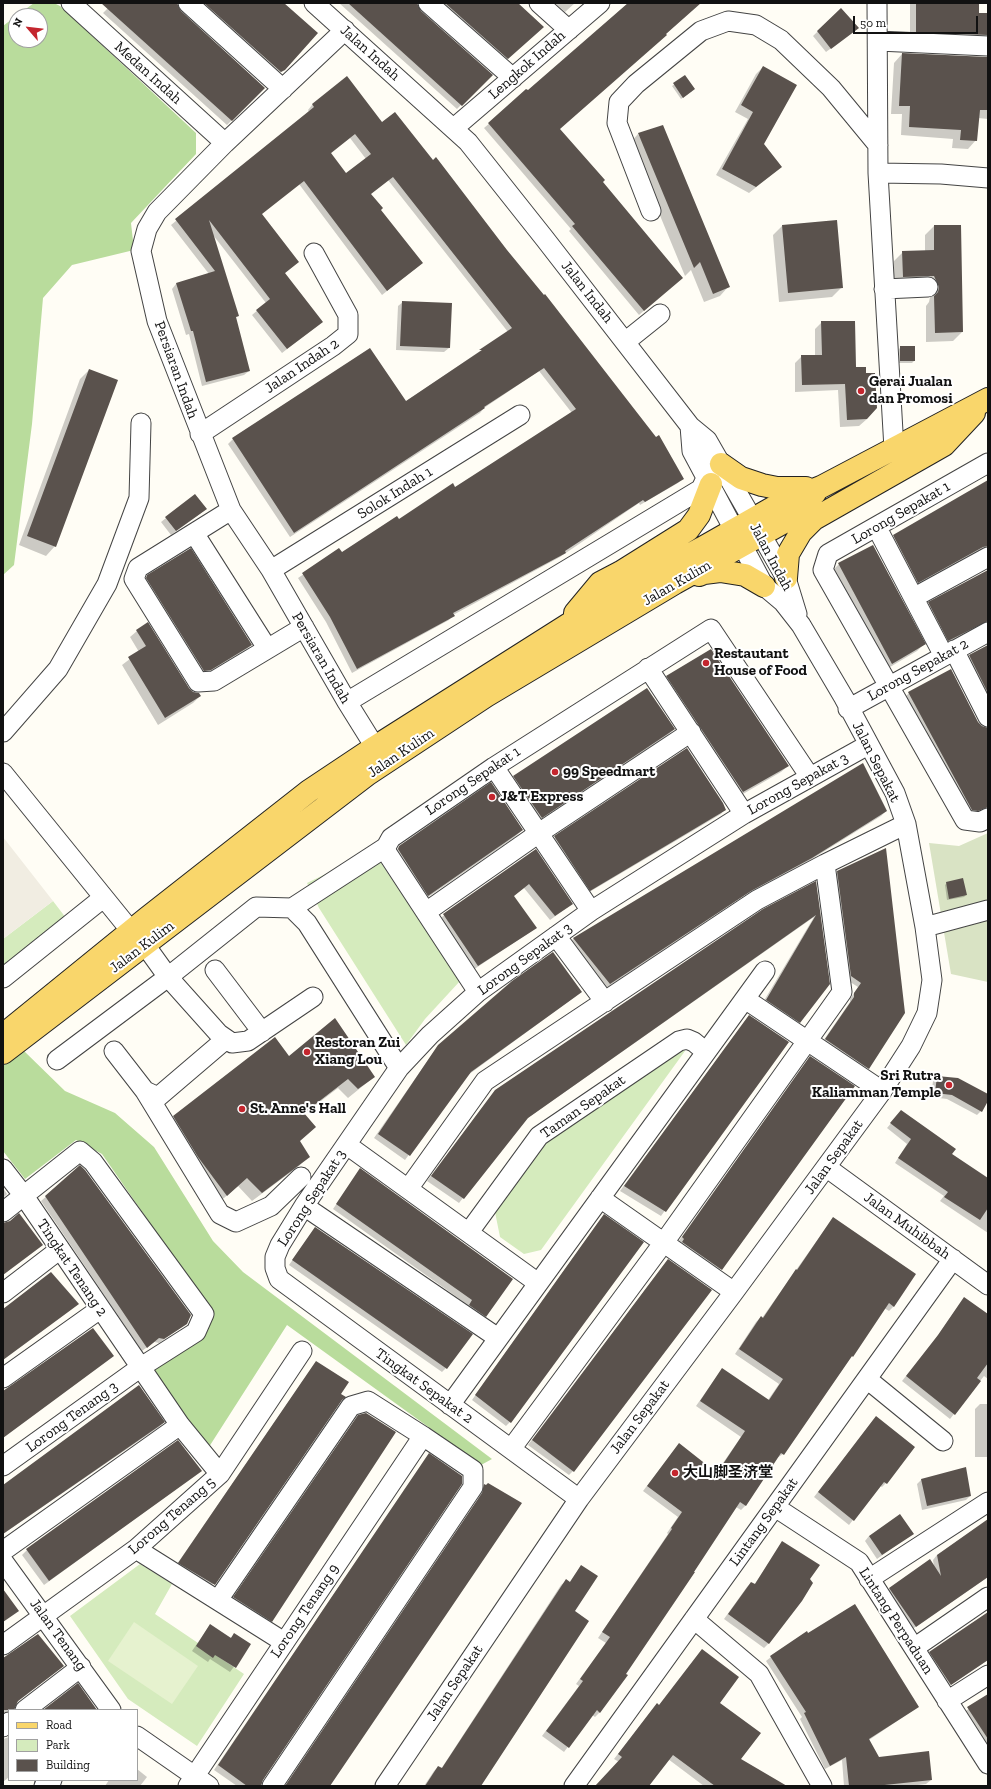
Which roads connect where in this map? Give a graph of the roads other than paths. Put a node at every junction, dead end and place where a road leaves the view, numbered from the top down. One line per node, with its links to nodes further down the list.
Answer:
1 (188, 3): 13 (street)
2 (314, 3): 8 (street, Jalan Indah)
3 (428, 3): 12 (street)
4 (539, 3): 9 (street)
5 (600, 3): 9 (street, Lengkok Indah)
6 (877, 3): 10 (street)
7 (82, 7): 15 (street, Medan Indah)
8 (345, 30): 13 (street, Persiaran Indah); 14 (street, Jalan Indah)
9 (569, 30): 12 (street, Lengkok Indah)
10 (878, 41): 11 (street); 16 (street)
11 (988, 46)
12 (514, 78): 14 (street, Lengkok Indah)
13 (283, 89): 15 (street, Persiaran Indah)
14 (454, 128): 24 (street, Jalan Indah)
15 (224, 143): 28 (street, Persiaran Indah)
16 (878, 145): 17 (street); 19 (street)
17 (878, 173): 18 (street); 22 (street)
18 (988, 178)
19 (651, 211)
20 (314, 253): 28 (street, Jalan Indah 2)
21 (928, 287): 22 (street)
22 (884, 289): 29 (street)
23 (660, 314): 24 (street)
24 (625, 342): 31 (street, Jalan Indah)
25 (987, 400): 29 (main road, Jalan Kulim); 39 (main road)
26 (520, 415): 38 (street, Solok Indah 1)
27 (141, 423): 54 (street)
28 (200, 434): 33 (street, Persiaran Indah)
29 (894, 449): 32 (main road, Jalan Kulim)
30 (988, 463): 34 (street, Lorong Sepakat 1)
31 (713, 475): 32 (main road); 36 (street, Jalan Indah); 45 (main road); 51 (street)
32 (822, 487): 36 (main road, Jalan Kulim)
33 (231, 510): 35 (street); 38 (street, Persiaran Indah)
34 (877, 528): 42 (street); 50 (street, Lorong Sepakat 1)
35 (194, 533): 47 (street); 47 (street)
36 (748, 533): 39 (street, Jalan Indah); 40 (main road, Jalan Kulim); 41 (street, Jalan Sepakat); 45 (main road, Jalan Kulim)
37 (988, 557): 42 (street)
38 (270, 570): 44 (street, Persiaran Indah)
39 (786, 578): 43 (street, Jalan Indah)
40 (674, 584): 41 (main road); 74 (main road, Jalan Kulim)
41 (764, 586): 43 (street, Jalan Sepakat)
42 (915, 597): 48 (street)
43 (801, 625): 52 (street, Jalan Sepakat)
44 (304, 627): 47 (street); 51 (street, Persiaran Indah)
45 (563, 627): 57 (main road, Jalan Kulim)
46 (988, 632): 48 (street, Lorong Sepakat 2)
47 (267, 648)
48 (949, 653): 50 (street, Lorong Sepakat 2); 53 (street)
49 (648, 668): 55 (street); 58 (street, Lorong Sepakat 1); 60 (street, Lorong Sepakat 1)
50 (889, 686): 52 (street, Lorong Sepakat 2); 62 (street)
51 (347, 702): 57 (street, Persiaran Indah)
52 (848, 708): 56 (street, Jalan Sepakat)
53 (988, 717)
54 (3, 732)
55 (691, 732): 61 (street); 64 (street)
56 (868, 745): 60 (street, Lorong Sepakat 3); 63 (street, Jalan Sepakat)
57 (375, 747): 74 (main road, Jalan Kulim)
58 (494, 766): 64 (street); 65 (street, Lorong Sepakat 1)
59 (3, 773): 67 (street)
60 (810, 776): 61 (street, Lorong Sepakat 3)
61 (744, 814): 70 (street, Lorong Sepakat 3)
62 (988, 818)
63 (906, 824): 66 (street); 72 (street, Jalan Sepakat)
64 (539, 833): 70 (street); 71 (street)
65 (386, 847): 68 (street, Lorong Sepakat 1); 71 (street)
66 (825, 864): 82 (street); 86 (street)
67 (103, 898): 74 (street); 78 (street)
68 (292, 908): 77 (street); 91 (street)
69 (988, 910): 72 (street)
70 (591, 911): 73 (street, Lorong Sepakat 3)
71 (426, 912): 79 (street)
72 (925, 927): 93 (street, Jalan Sepakat)
73 (556, 936): 79 (street, Lorong Sepakat 3); 82 (street)
74 (138, 938): 77 (street); 84 (main road, Jalan Kulim); 89 (main road, Jalan Kulim)
75 (215, 970): 83 (street)
76 (765, 971): 81 (street)
77 (168, 977): 85 (street); 90 (street)
78 (3, 978)
79 (478, 992): 91 (street, Lorong Sepakat 3)
80 (313, 997): 83 (street)
81 (745, 999): 86 (street); 88 (street)
82 (605, 1002): 98 (street)
83 (262, 1032): 85 (street)
84 (3, 1035)
85 (226, 1039): 92 (street)
86 (808, 1042): 93 (street); 104 (street)
87 (114, 1051): 92 (street)
88 (706, 1052): 100 (street); 103 (street, Taman Sepakat)
89 (3, 1053)
90 (57, 1060)
91 (399, 1068): 94 (street, Lorong Sepakat 3)
92 (145, 1091): 97 (street)
93 (882, 1091): 95 (street, Jalan Sepakat)
94 (347, 1145): 98 (street); 101 (street, Lorong Sepakat 3)
95 (826, 1167): 106 (street, Jalan Muhibbah); 110 (street, Jalan Sepakat)
96 (3, 1169): 99 (street, Tingkat Tenang 2)
97 (301, 1177)
98 (408, 1189): 103 (street)
99 (24, 1196): 102 (street); 105 (street, Tingkat Tenang 2); 115 (street, Lorong Tenang 3)
100 (600, 1198): 104 (street); 108 (street)
101 (304, 1206): 107 (street, Lorong Sepakat 3); 113 (street)
102 (3, 1212)
103 (469, 1232): 108 (street)
104 (664, 1243): 110 (street); 122 (street)
105 (59, 1250): 111 (street); 112 (street, Tingkat Tenang 2)
106 (953, 1259): 109 (street, Jalan Muhibbah); 117 (street, Lintang Sepakat)
107 (275, 1268): 118 (street, Tingkat Sepakat 2)
108 (538, 1283): 113 (street)
109 (988, 1285)
110 (734, 1292): 125 (street, Jalan Sepakat)
111 (3, 1293)
112 (100, 1309): 115 (street, Tingkat Tenang 2); 116 (street)
113 (498, 1338): 118 (street)
114 (302, 1351): 124 (street, Lorong Tenang 5)
115 (141, 1367): 119 (street, Tingkat Tenang 2); 123 (street, Lorong Tenang 3)
116 (3, 1378)
117 (867, 1379): 121 (street); 127 (street, Lintang Sepakat)
118 (450, 1405): 122 (street, Tingkat Sepakat 2)
119 (180, 1425): 124 (street, Tingkat Tenang 2); 129 (street)
120 (423, 1436): 133 (street); 136 (street, Lorong Tenang 9); 147 (street)
121 (943, 1441)
122 (511, 1449): 125 (street, Tingkat Sepakat 2)
123 (3, 1466)
124 (220, 1474): 128 (street, Lorong Tenang 5)
125 (579, 1499): 148 (street, Jalan Sepakat)
126 (988, 1502): 131 (street)
127 (775, 1507): 131 (street, Lintang Perpaduan); 135 (street, Lintang Sepakat)
128 (136, 1549): 133 (street); 134 (street, Lorong Tenang 5)
129 (3, 1551)
130 (3, 1561): 134 (street, Jalan Tenang)
131 (869, 1579): 138 (street, Lintang Perpaduan)
132 (988, 1596): 138 (street)
133 (218, 1600): 136 (street)
134 (44, 1616): 137 (street, Lorong Tenang 5); 139 (street, Jalan Tenang)
135 (694, 1619): 149 (street, Lintang Sepakat); 150 (street)
136 (284, 1642): 146 (street, Lorong Tenang 9)
137 (3, 1645)
138 (914, 1648): 141 (street, Lintang Perpaduan)
139 (81, 1667): 142 (street); 143 (street, Jalan Tenang)
140 (988, 1675): 141 (street)
141 (948, 1701): 145 (street, Lintang Perpaduan)
142 (26, 1709)
143 (111, 1709)
144 (138, 1737): 146 (street)
145 (988, 1762)
146 (197, 1783)
147 (272, 1786)
148 (385, 1786)
149 (574, 1786)
150 (822, 1786)

